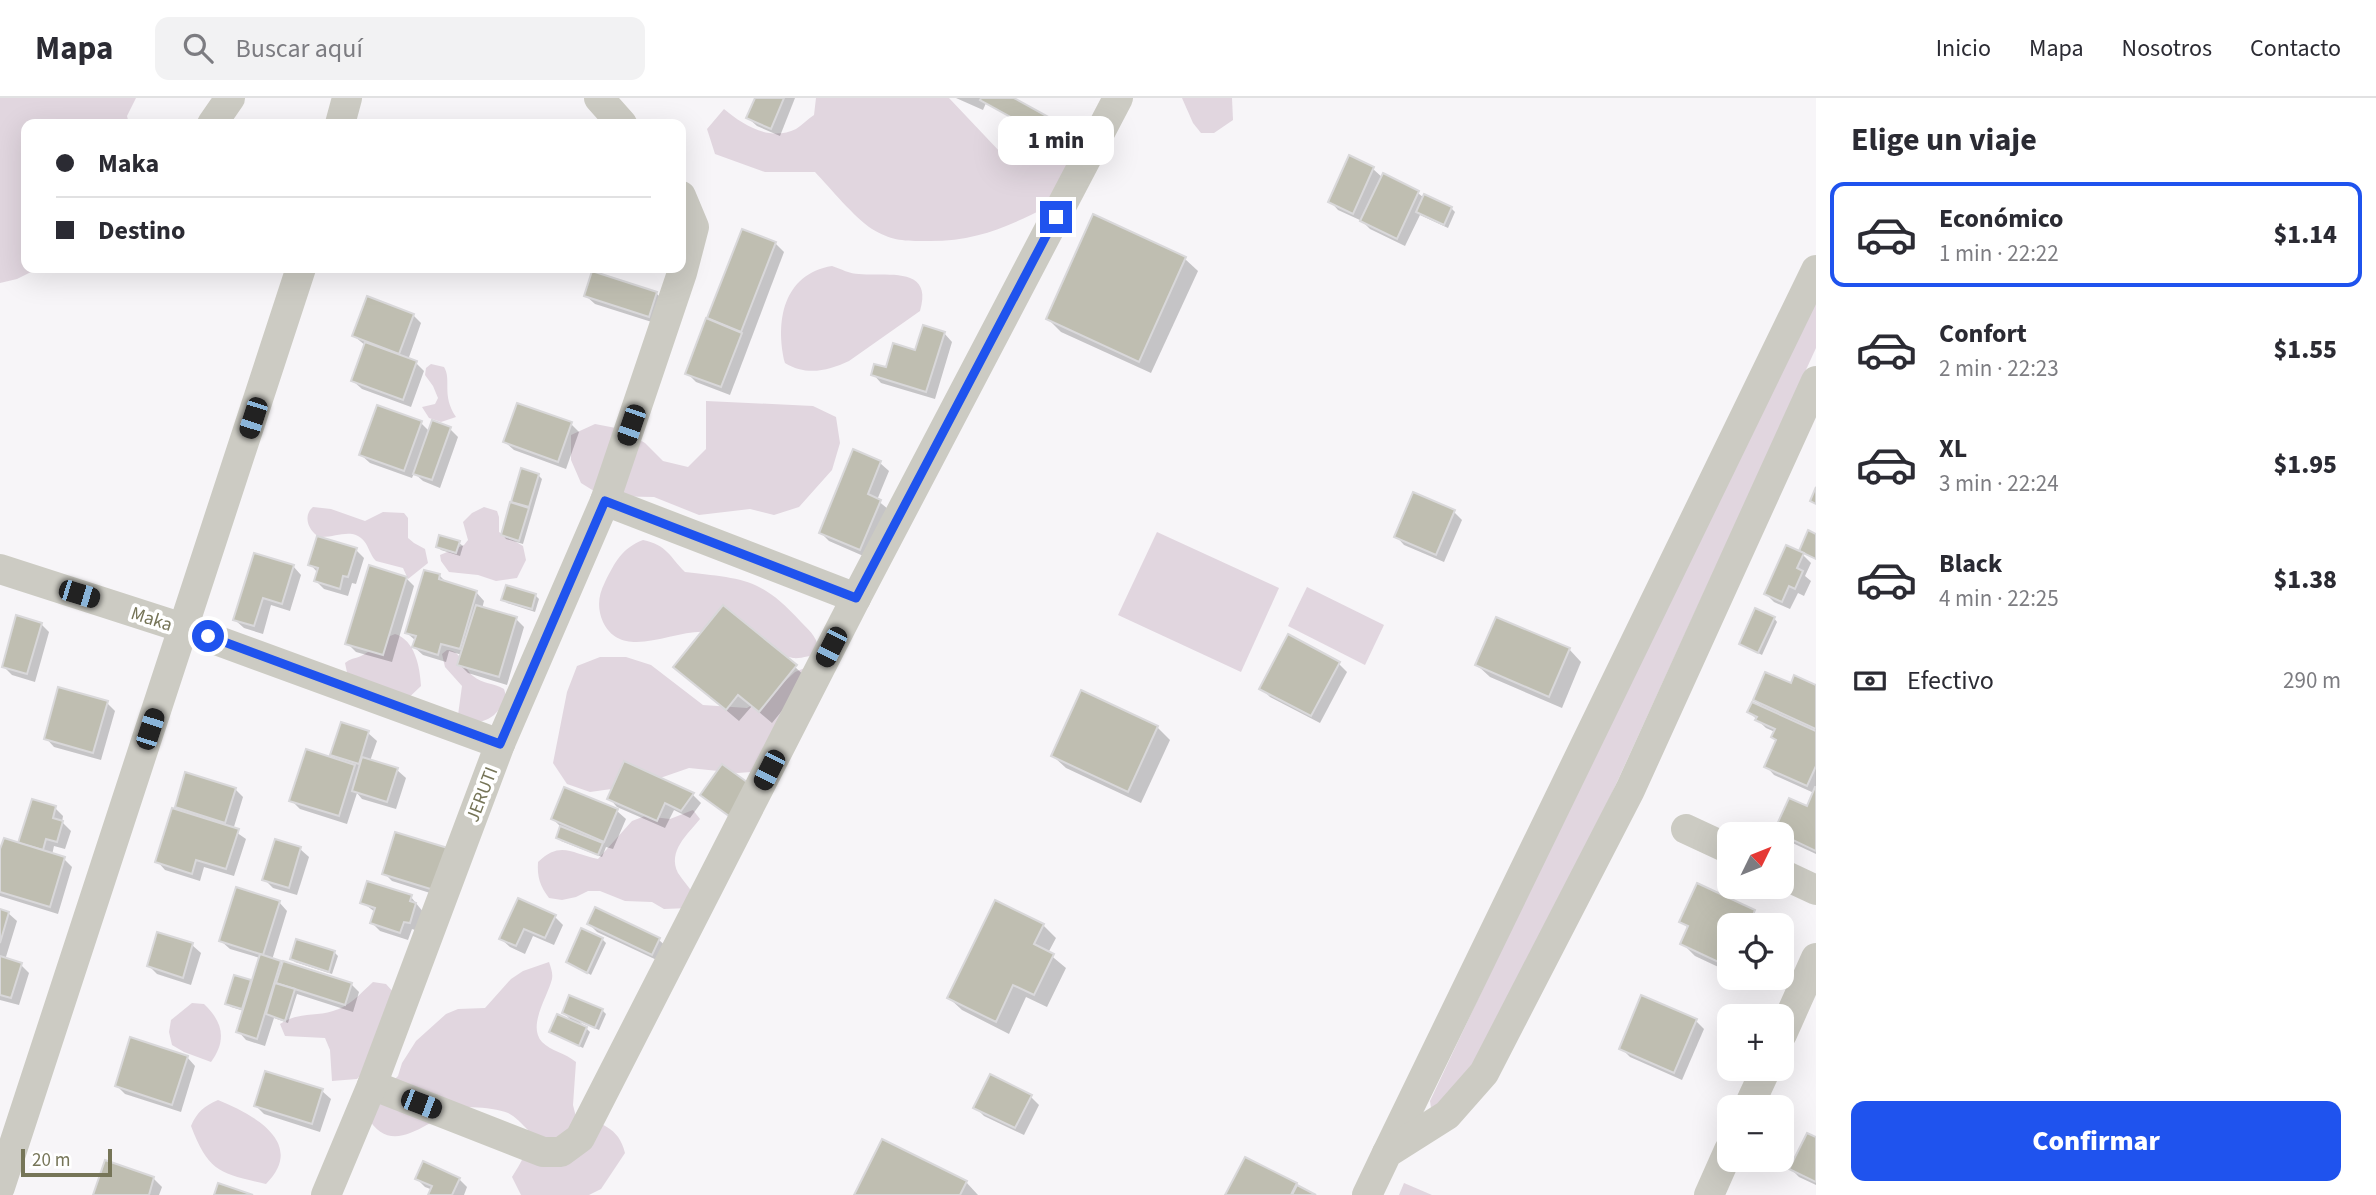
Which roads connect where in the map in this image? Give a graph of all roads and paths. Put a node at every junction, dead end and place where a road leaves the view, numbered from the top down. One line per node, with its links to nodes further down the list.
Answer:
1 (230, 98): 5 (street)
2 (347, 98): 6 (street)
3 (599, 98): 7 (street)
4 (1118, 98): 16 (street)
5 (215, 119)
6 (341, 119)
7 (618, 119)
8 (686, 208): 9 (street, JERUTI)
9 (686, 258)
10 (1816, 270): 26 (street)
11 (299, 273): 17 (street)
12 (682, 273): 14 (street, JERUTI)
13 (1816, 381): 26 (street)
14 (605, 501): 16 (street); 18 (street, JERUTI)
15 (0, 569): 17 (street, Maka)
16 (856, 598): 25 (street)
17 (183, 628): 18 (street, Maka); 28 (street)
18 (500, 744): 25 (street, JERUTI)
19 (1686, 829): 20 (street)
20 (1717, 843)
21 (1794, 880): 22 (street)
22 (1816, 890)
23 (1816, 958): 24 (street)
24 (1794, 1007)
25 (372, 1085): 29 (street, JERUTI)
26 (1387, 1153): 30 (street)
27 (1719, 1172): 31 (street)
28 (0, 1187)
29 (326, 1195)
30 (1367, 1195)
31 (1709, 1195)

